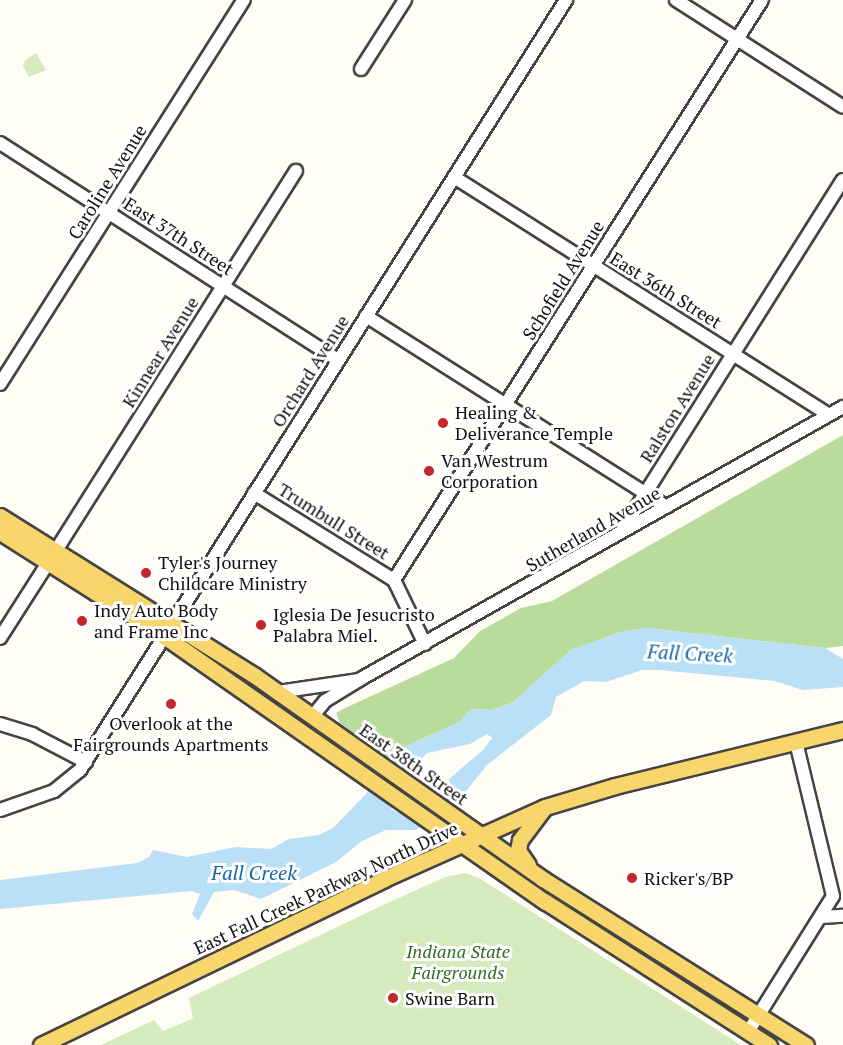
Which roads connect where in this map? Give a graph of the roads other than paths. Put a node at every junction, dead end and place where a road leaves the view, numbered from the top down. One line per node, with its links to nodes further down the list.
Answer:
1 (244, 0): 13 (street, Caroline Avenue)
2 (405, 0): 7 (street)
3 (566, 0): 11 (street, Orchard Avenue)
4 (676, 0): 6 (street)
5 (762, 0): 6 (street, Schofield Avenue)
6 (737, 39): 8 (street); 14 (street, Schofield Avenue)
7 (361, 69)
8 (843, 108)
9 (0, 143): 13 (street, East 37th Street)
10 (296, 171): 15 (street, Kinnear Avenue)
11 (454, 177): 14 (street, East 36th Street); 16 (street, Orchard Avenue)
12 (843, 180): 17 (street, Ralston Avenue)
13 (109, 213): 15 (street, East 37th Street); 19 (street, Caroline Avenue)
14 (593, 265): 17 (street, East 36th Street); 20 (street, Schofield Avenue)
15 (223, 286): 18 (street, East 37th Street); 29 (street, Kinnear Avenue)
16 (366, 316): 18 (street, Orchard Avenue); 20 (street)
17 (732, 354): 22 (street, East 36th Street); 23 (street, Ralston Avenue)
18 (338, 360): 24 (street, Orchard Avenue)
19 (0, 384)
20 (506, 403): 23 (street); 30 (street, Schofield Avenue)
21 (843, 407): 22 (street, Sutherland Avenue)
22 (829, 415): 25 (street, Sutherland Avenue)
23 (645, 492): 25 (street); 28 (street, Ralston Avenue)
24 (255, 493): 30 (street, Trumbull Street); 31 (street, Orchard Avenue)
25 (667, 507): 28 (street, Sutherland Avenue)
26 (0, 516): 29 (main road, East 38th Street)
27 (0, 532): 29 (main road, East 38th Street)
28 (619, 534): 33 (street, Sutherland Avenue)
29 (51, 557): 31 (main road, East 38th Street); 32 (street, Kinnear Avenue)
30 (394, 580): 33 (street, Trumbull Street)
31 (168, 629): 35 (main road, East 38th Street); 40 (street, Orchard Avenue); 44 (main road, East 38th Street)
32 (0, 638)
33 (425, 644): 34 (street, Sutherland Avenue)
34 (360, 680): 35 (street, Sutherland Avenue); 36 (street, Sutherland Avenue)
35 (278, 692): 36 (main road, East 38th Street)
36 (312, 717): 43 (main road, East 38th Street)
37 (0, 724): 40 (street)
38 (843, 730): 39 (main road, East Fall Creek Parkway North Drive)
39 (796, 742): 41 (main road, East Fall Creek Parkway North Drive); 47 (street)
40 (86, 762): 42 (street, Orchard Avenue)
41 (545, 807): 43 (main road, East Fall Creek Parkway North Drive); 45 (main road)
42 (0, 810)
43 (482, 836): 44 (main road, East Fall Creek Parkway North Drive); 45 (main road, East 38th Street)
44 (463, 845): 49 (main road, East 38th Street); 50 (main road, East Fall Creek Parkway North Drive)
45 (543, 879): 48 (main road, East 38th Street)
46 (843, 916): 47 (street)
47 (821, 917): 48 (street)
48 (759, 1015): 49 (street); 52 (main road, East 38th Street)
49 (748, 1032): 51 (main road, East 38th Street)
50 (41, 1045)
51 (769, 1045)
52 (806, 1045)

